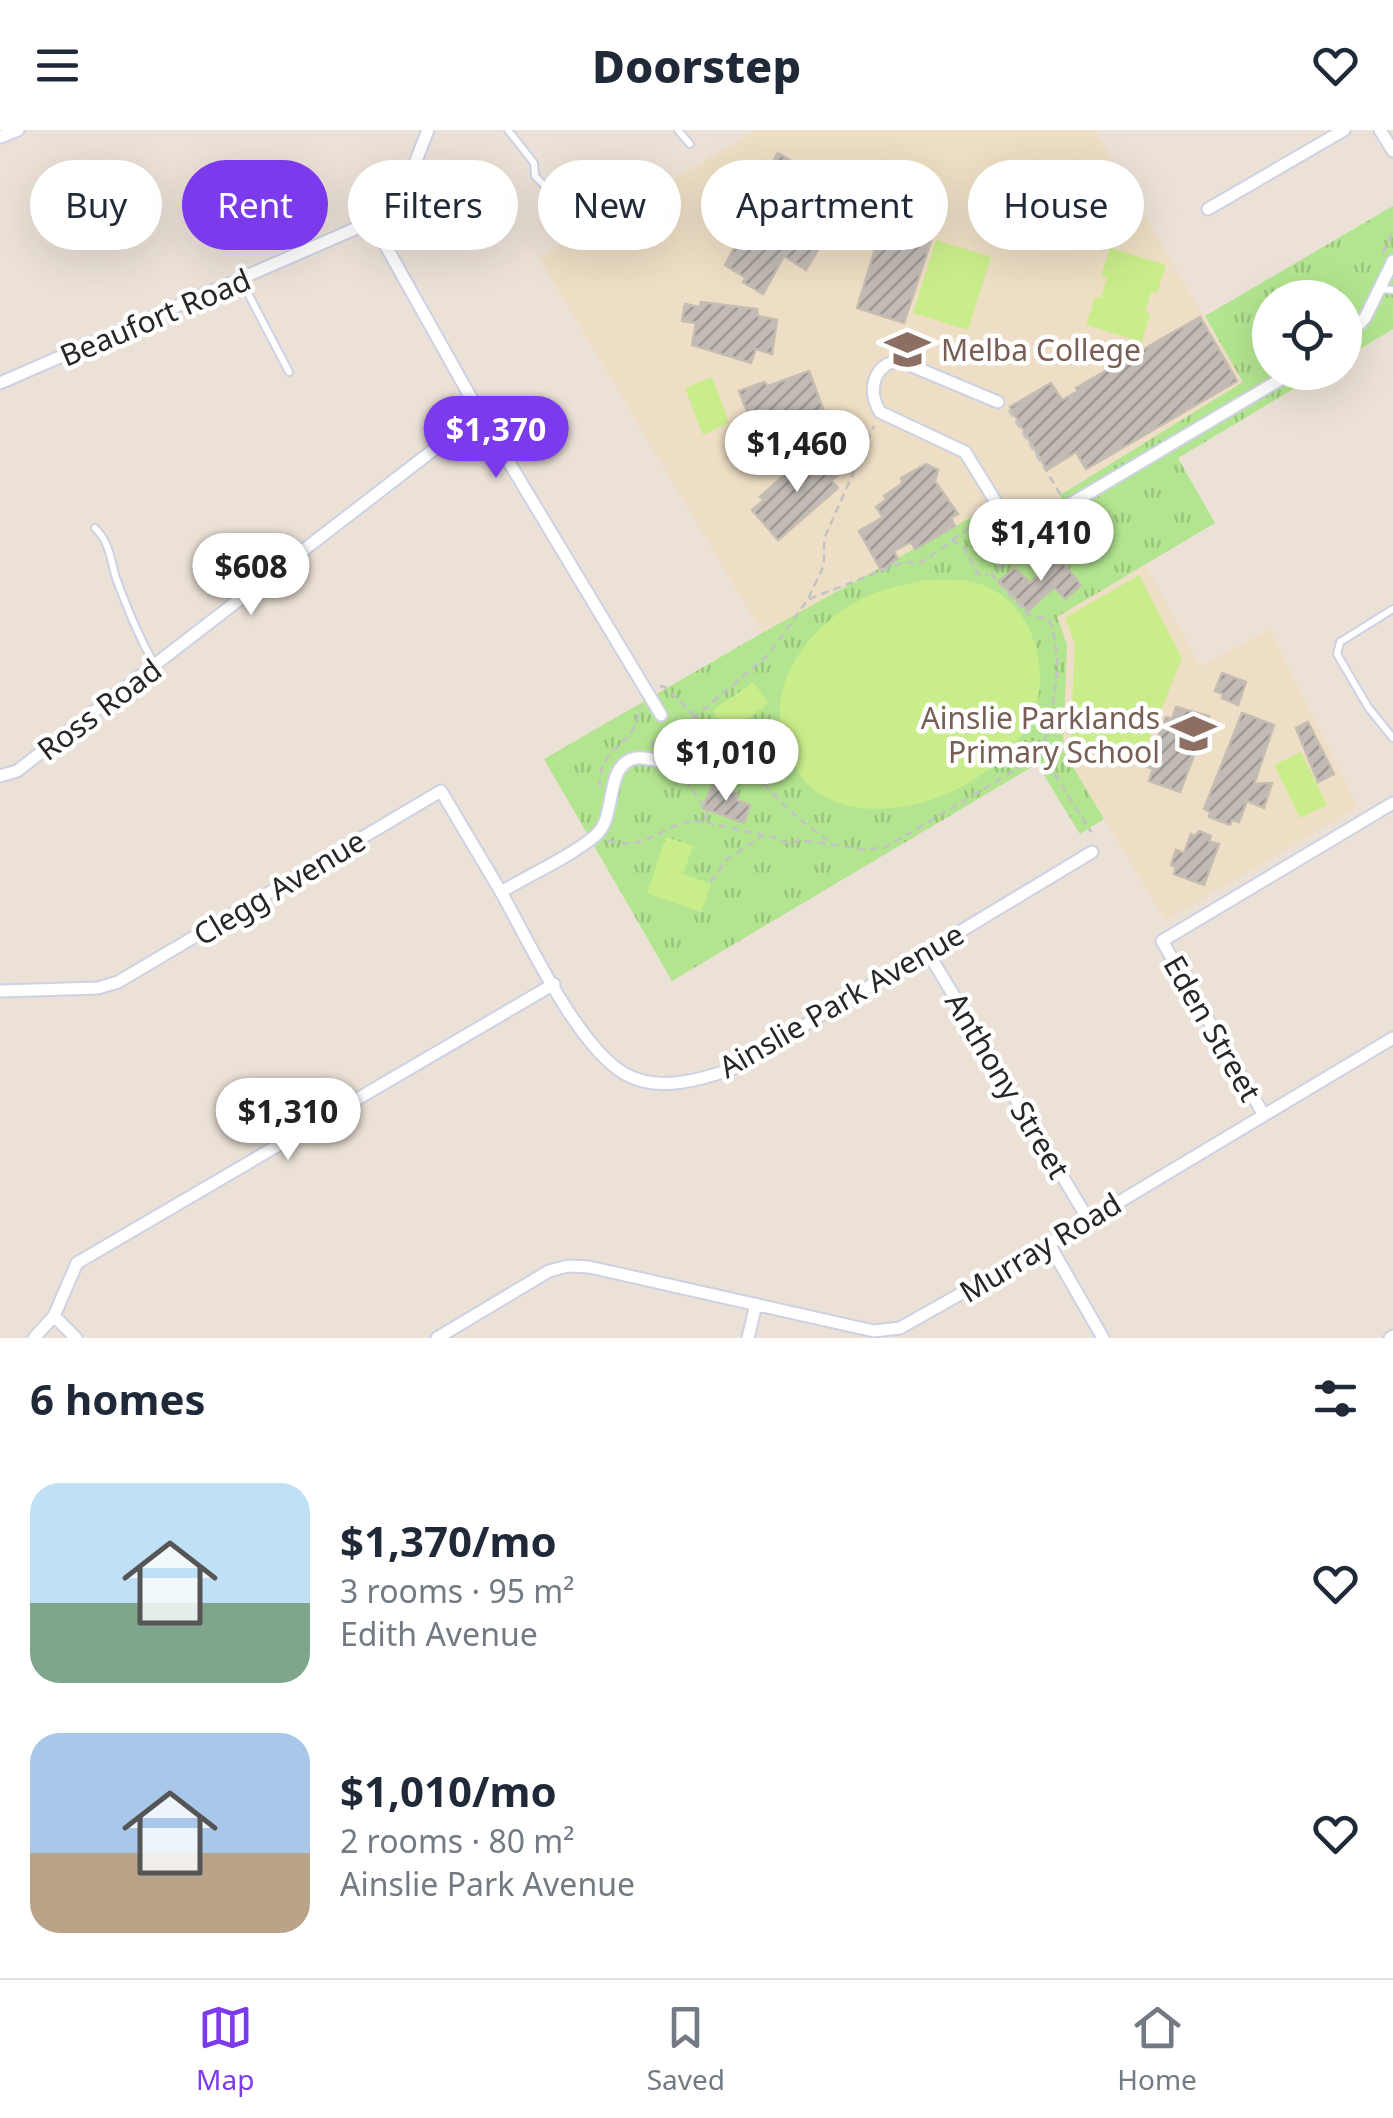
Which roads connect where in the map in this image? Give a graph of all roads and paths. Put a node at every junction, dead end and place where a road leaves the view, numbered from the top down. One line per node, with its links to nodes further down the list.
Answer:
1 (18, 130): 7 (street)
2 (428, 130): 10 (street, Beaufort Road)
3 (508, 130): 11 (lane)
4 (678, 130): 8 (lane)
5 (1344, 130): 12 (street)
6 (1380, 130): 9 (street)
7 (0, 137)
8 (690, 144)
9 (1393, 150)
10 (416, 160)
11 (538, 179)
12 (1208, 208)
13 (348, 234): 16 (street, Beaufort Road)
14 (389, 250): 24 (street)
15 (1393, 261): 17 (street)
16 (241, 280): 19 (lane); 20 (street, Beaufort Road)
17 (1387, 289): 18 (street)
18 (1362, 321)
19 (289, 372)
20 (0, 384)
21 (1263, 390): 26 (street)
22 (998, 402): 23 (street); 26 (path)
23 (880, 412): 25 (street); 32 (path)
24 (480, 414): 34 (street, Ross Road); 35 (street)
25 (1000, 507): 27 (path); 29 (street)
26 (1068, 507): 29 (street)
27 (975, 522): 29 (path); 30 (path)
28 (95, 528): 34 (lane)
29 (1012, 536): 31 (path)
30 (952, 541): 31 (path); 32 (path)
31 (992, 576): 40 (path)
32 (808, 599): 38 (path)
33 (1393, 610): 39 (lane)
34 (156, 666): 43 (street, Ross Road)
35 (643, 682): 37 (street); 38 (path)
36 (641, 700): 44 (path)
37 (661, 715)
38 (695, 717): 41 (path); 50 (path)
39 (1393, 738)
40 (1042, 754): 47 (path); 50 (path)
41 (646, 758): 42 (street); 49 (street)
42 (682, 769): 46 (path)
43 (0, 776)
44 (600, 791)
45 (1393, 803): 58 (street, Eden Street)
46 (704, 822): 48 (path); 49 (path)
47 (1091, 832)
48 (763, 835): 50 (path); 52 (path)
49 (594, 837): 53 (street)
50 (832, 844)
51 (1092, 852): 54 (street, Ainslie Park Avenue)
52 (711, 882)
53 (501, 892): 55 (street, Ainslie Park Avenue); 56 (street, Clegg Avenue)
54 (928, 951): 55 (street, Ainslie Park Avenue); 59 (street, Anthony Street)
55 (554, 984): 62 (street)
56 (0, 991)
57 (1393, 1038): 58 (street, Murray Road)
58 (1264, 1114): 59 (street, Murray Road)
59 (1088, 1219): 60 (street, Murray Road)
60 (1049, 1244): 63 (street, Murray Road); 68 (street)
61 (756, 1304): 63 (street, Murray Road); 66 (street, Murray Road); 67 (street)
62 (54, 1316): 64 (street); 65 (street)
63 (901, 1333)
64 (34, 1338)
65 (76, 1338)
66 (437, 1338)
67 (748, 1338)
68 (1103, 1338)

